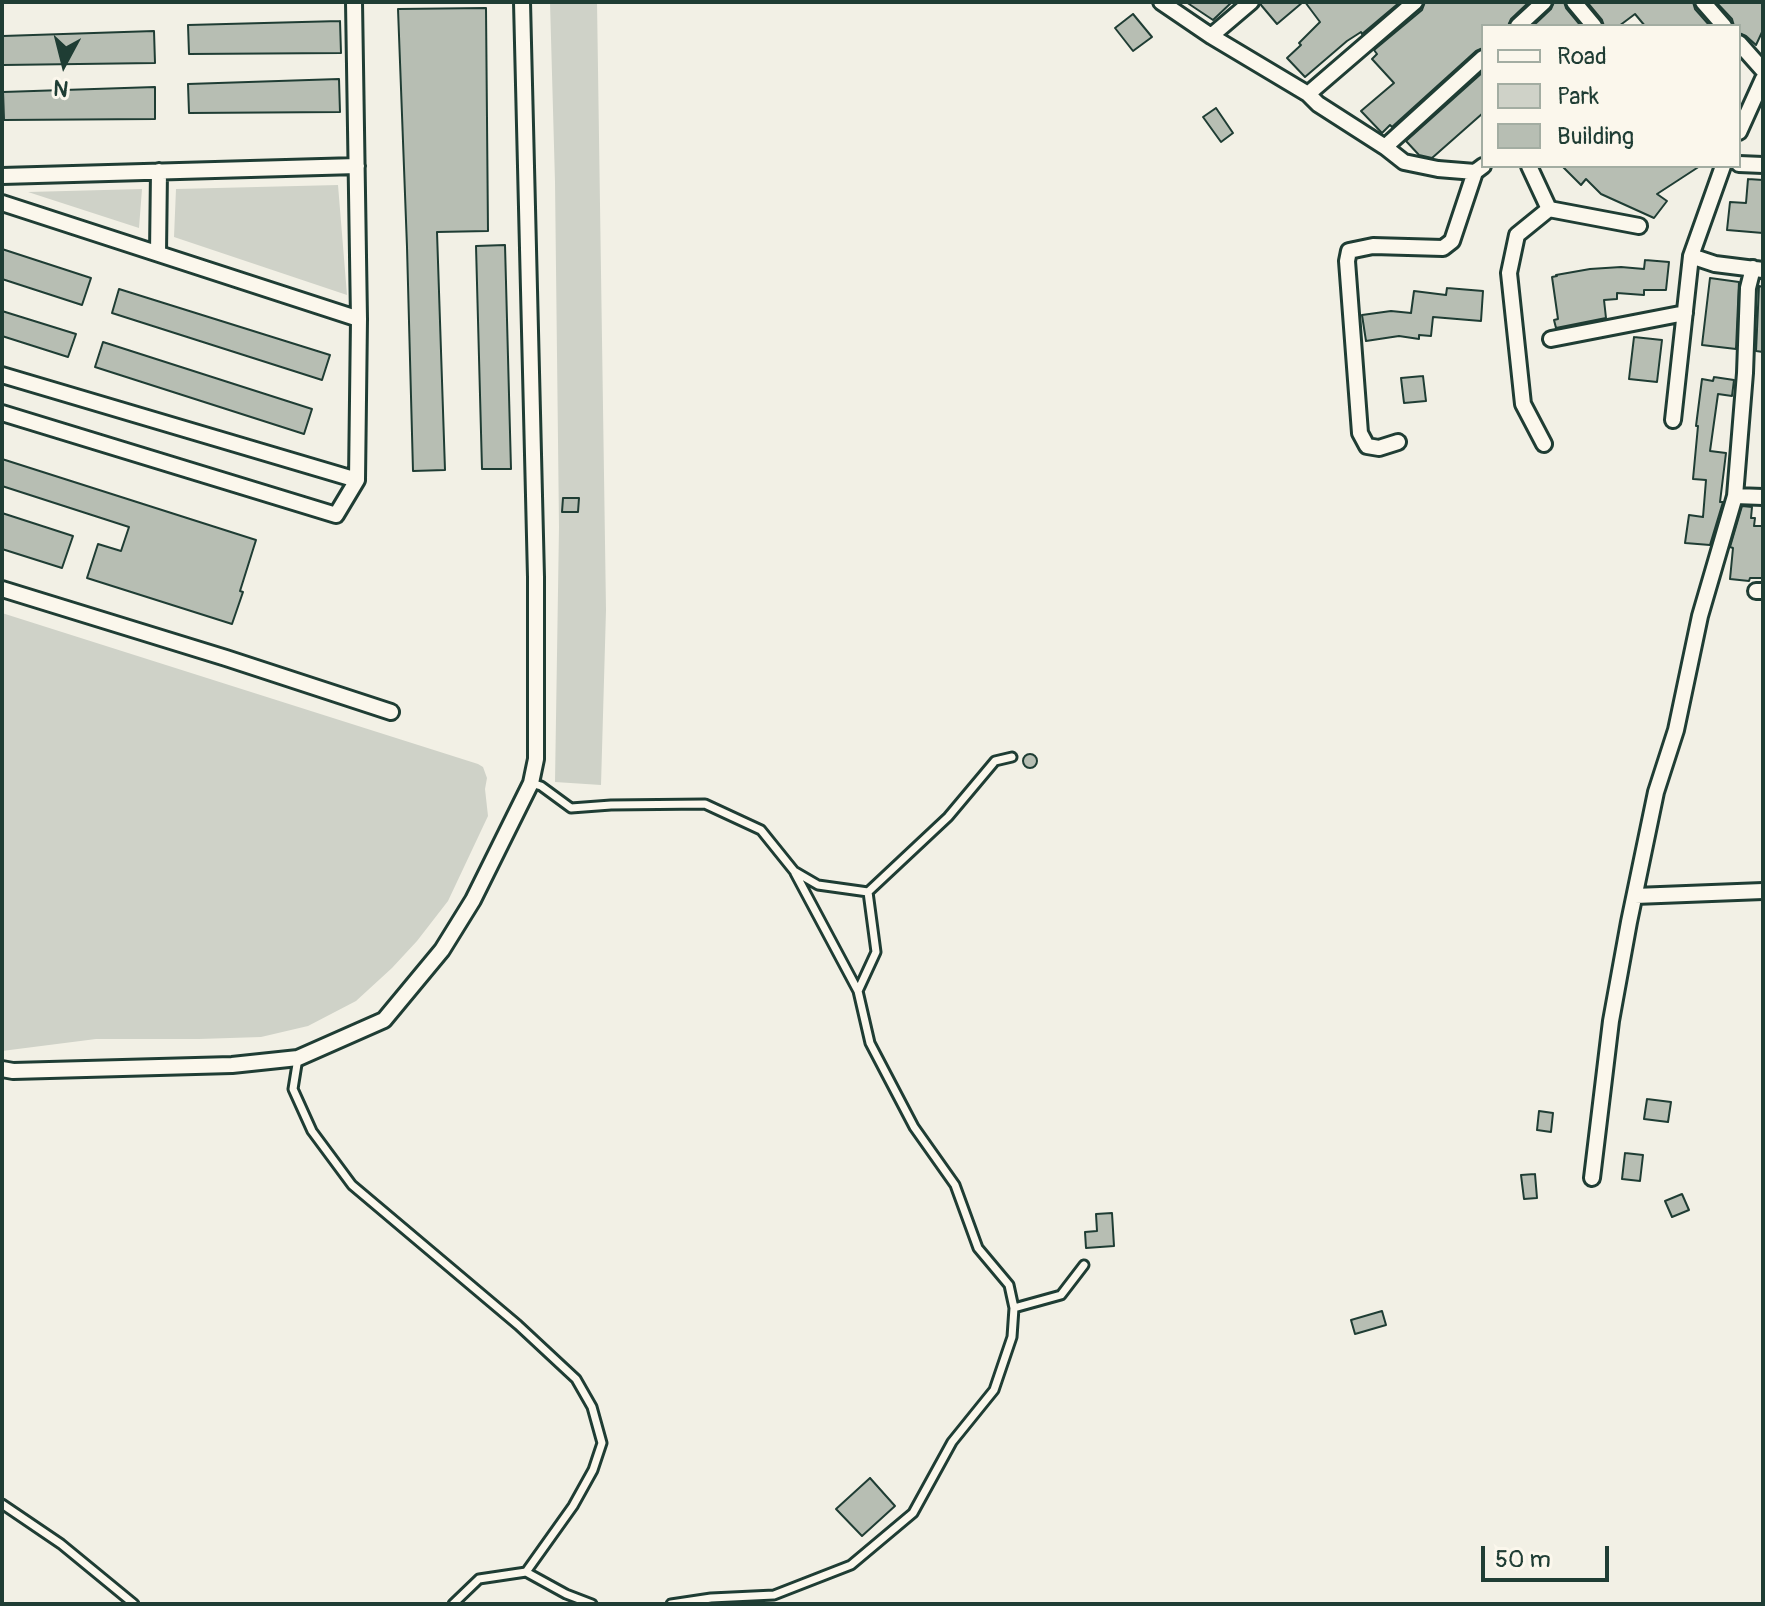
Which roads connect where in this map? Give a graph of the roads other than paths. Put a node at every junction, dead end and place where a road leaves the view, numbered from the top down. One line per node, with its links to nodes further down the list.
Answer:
1 (354, 2): 22 (street)
2 (522, 2): 48 (street)
3 (1161, 2): 12 (street)
4 (1251, 2): 12 (street)
5 (1415, 2): 17 (street)
6 (1544, 2): 9 (street)
7 (1574, 2): 10 (street)
8 (1703, 2): 11 (street)
9 (1520, 24)
10 (1592, 24)
11 (1722, 24)
12 (1211, 36): 17 (street)
13 (1741, 45): 15 (street)
14 (1481, 60): 19 (street)
15 (1763, 70)
16 (1763, 79): 18 (street)
17 (1308, 94): 19 (street)
18 (1741, 128)
19 (1385, 147): 24 (street)
20 (1741, 164): 21 (street)
21 (1763, 165)
22 (357, 166): 26 (street); 35 (street)
23 (1530, 168): 29 (street)
24 (1479, 169): 40 (street)
25 (1718, 169): 32 (street)
26 (159, 171): 27 (street); 31 (street)
27 (2, 176)
28 (2, 203): 31 (street)
29 (1549, 209): 30 (street); 41 (street)
30 (1639, 226)
31 (158, 253): 35 (street)
32 (1691, 256): 33 (street); 34 (street)
33 (1758, 269): 43 (street)
34 (1685, 313): 36 (street); 39 (street)
35 (359, 319): 42 (street)
36 (1551, 339)
37 (2, 375): 42 (street)
38 (2, 413): 42 (street)
39 (1673, 420)
40 (1398, 442)
41 (1544, 444)
42 (357, 480)
43 (1735, 496): 44 (street); 52 (street)
44 (1763, 497)
45 (2, 589): 46 (street)
46 (391, 712)
47 (1012, 757): 51 (lane)
48 (531, 783): 49 (lane); 54 (street)
49 (794, 871): 51 (lane); 53 (lane)
50 (1763, 891): 52 (street)
51 (868, 892): 53 (lane)
52 (1635, 896): 56 (street)
53 (858, 991): 58 (lane)
54 (298, 1058): 55 (street); 60 (lane)
55 (6, 1073)
56 (1592, 1178)
57 (1084, 1265): 58 (lane)
58 (1014, 1308): 64 (lane)
59 (2, 1504): 61 (lane)
60 (526, 1572): 62 (lane); 63 (lane)
61 (134, 1604)
62 (453, 1604)
63 (592, 1604)
64 (671, 1604)

